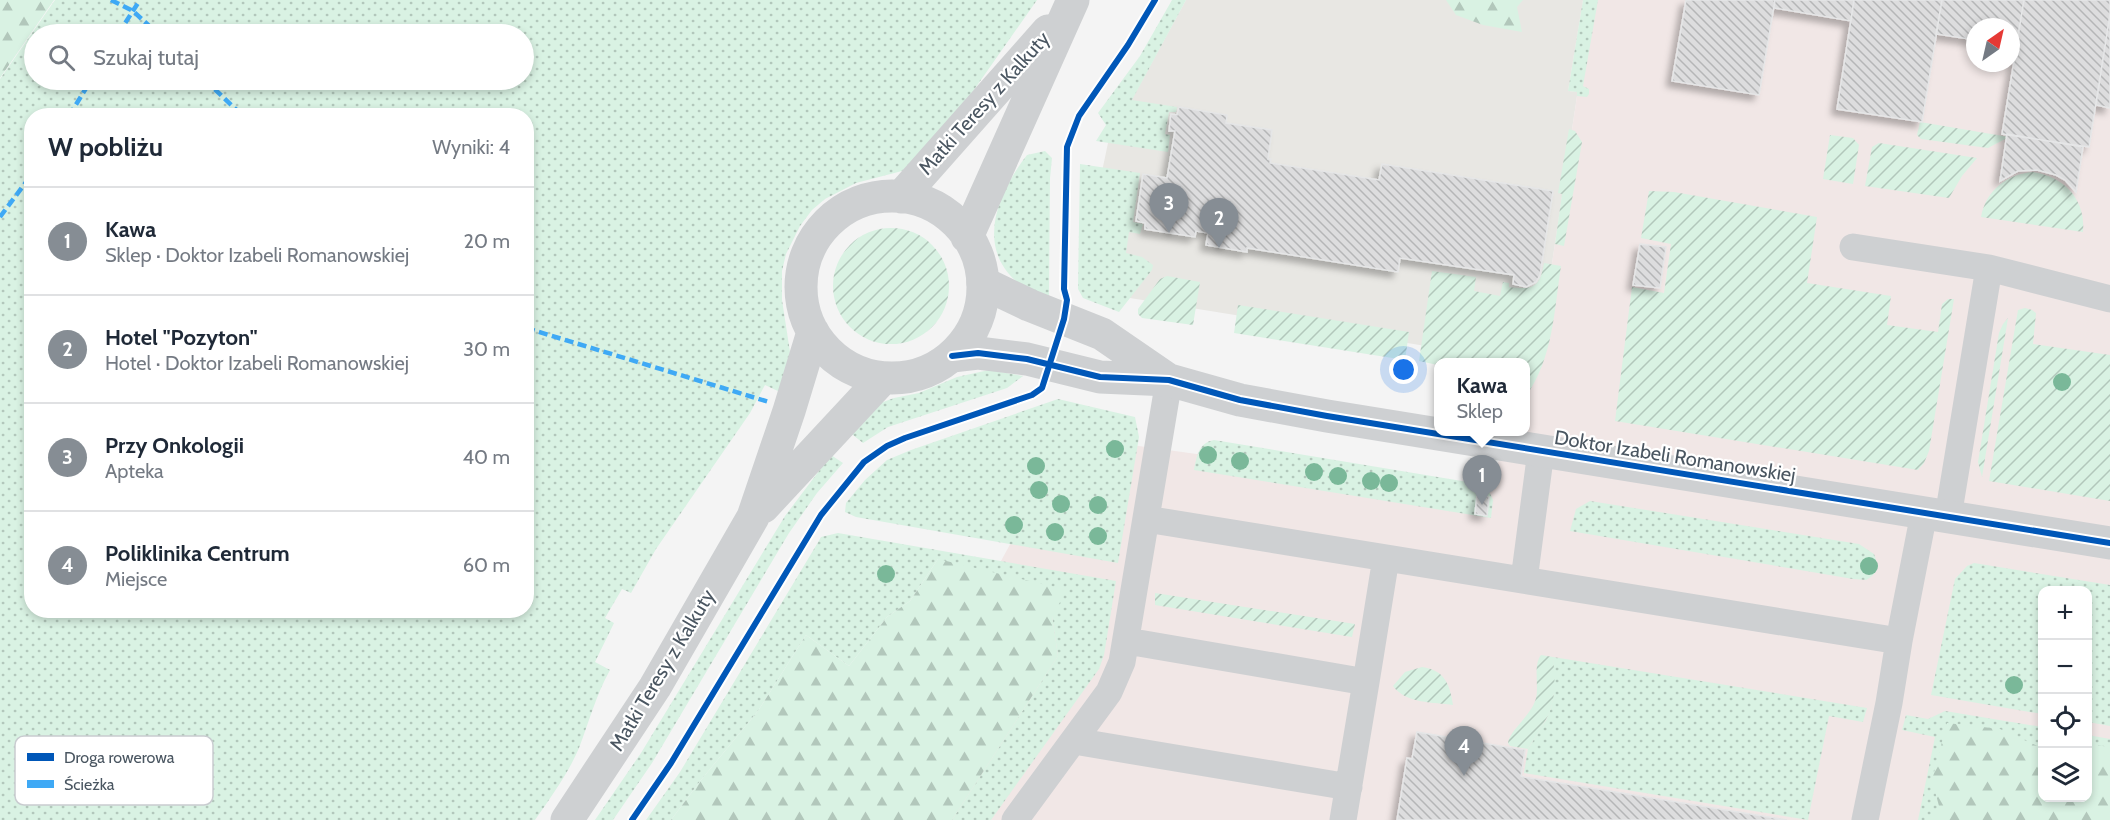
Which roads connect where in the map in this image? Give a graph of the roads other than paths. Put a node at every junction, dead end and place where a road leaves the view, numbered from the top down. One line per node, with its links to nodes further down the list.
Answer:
1 (1070, 5): 2 (street, Matki Teresy z Kalkuty); 3 (street, Matki Teresy z Kalkuty)
2 (901, 197): 3 (street); 8 (street)
3 (967, 237): 6 (street)
4 (1853, 247): 5 (lane)
5 (1989, 268): 7 (lane); 15 (lane)
6 (982, 283): 9 (street); 11 (street, Doktor Izabeli Romanowskiej)
7 (2110, 299)
8 (813, 332): 10 (street); 16 (street, Matki Teresy z Kalkuty)
9 (952, 356): 10 (street); 11 (street, Doktor Izabeli Romanowskiej)
10 (883, 378): 16 (street, Matki Teresy z Kalkuty)
11 (1169, 380): 12 (street, Doktor Izabeli Romanowskiej); 17 (lane)
12 (1434, 433)
13 (1452, 436): 14 (street, Doktor Izabeli Romanowskiej)
14 (1541, 451): 15 (street, Doktor Izabeli Romanowskiej); 20 (lane)
15 (1936, 515): 18 (street, Doktor Izabeli Romanowskiej); 22 (lane)
16 (753, 517): 26 (street, Matki Teresy z Kalkuty)
17 (1146, 519): 19 (lane); 21 (lane)
18 (2110, 543)
19 (1386, 558): 20 (lane); 23 (lane)
20 (1524, 580): 22 (lane)
21 (1127, 641): 23 (lane); 24 (lane)
22 (1899, 641): 29 (lane)
23 (1366, 682): 25 (lane)
24 (1074, 741): 25 (lane); 27 (lane)
25 (1349, 788): 28 (lane)
26 (567, 820)
27 (1016, 820)
28 (1344, 820)
29 (1865, 820)

